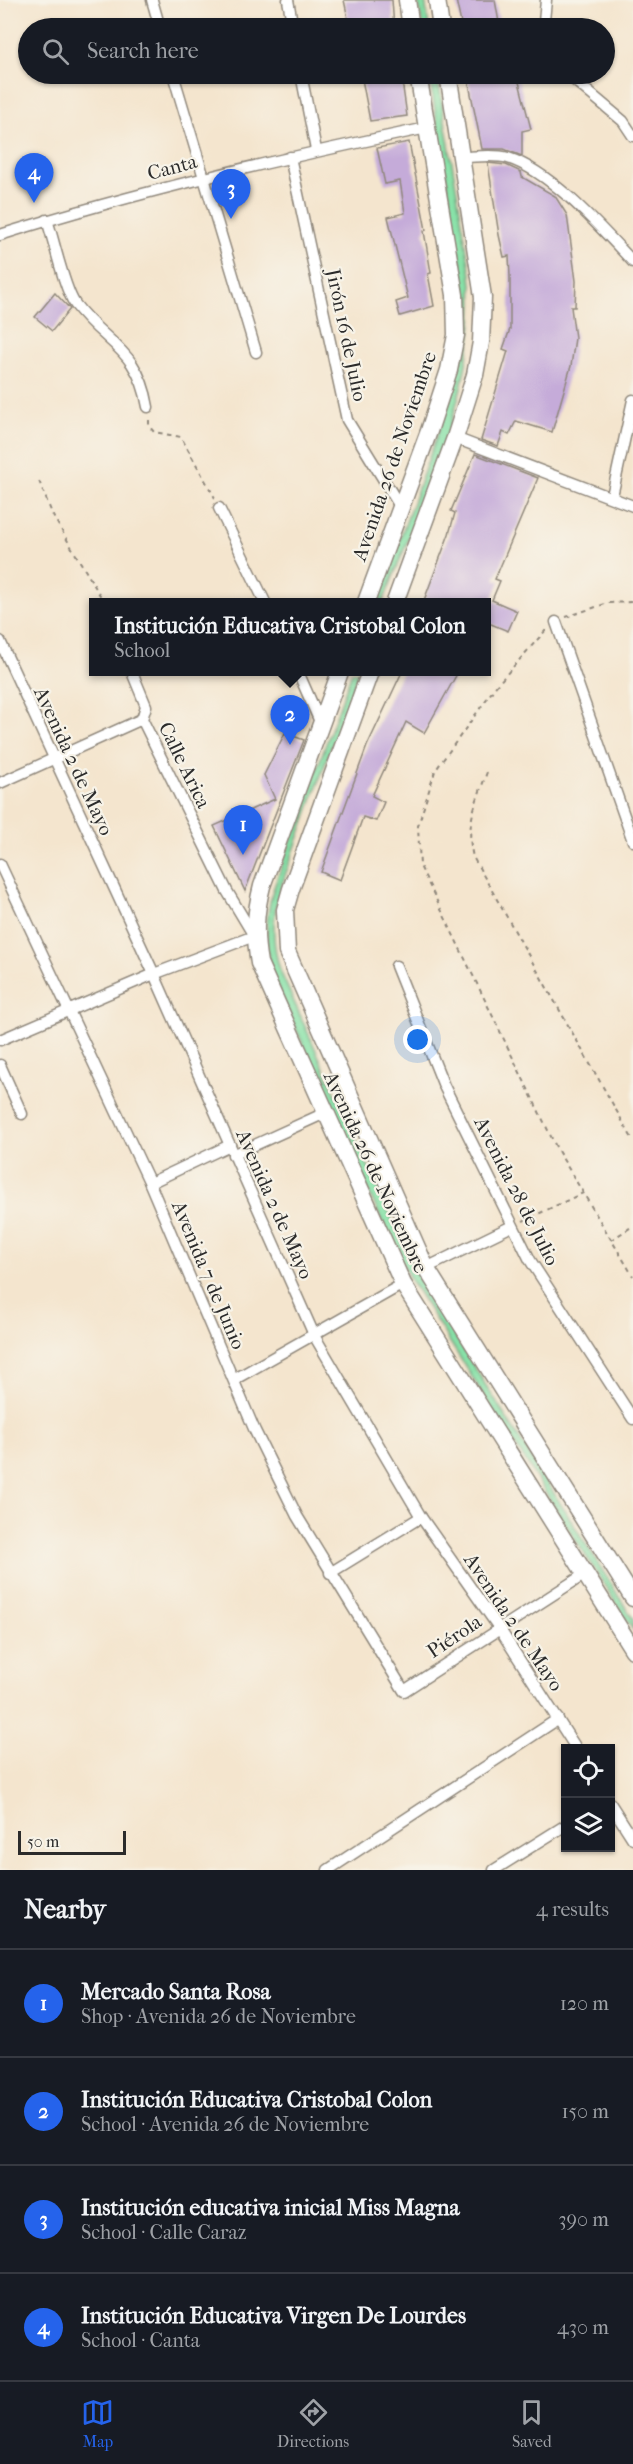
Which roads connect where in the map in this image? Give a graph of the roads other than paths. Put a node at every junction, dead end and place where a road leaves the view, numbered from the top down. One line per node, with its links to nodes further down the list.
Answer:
1 (152, 0): 6 (street)
2 (288, 0): 7 (street)
3 (407, 0): 8 (main road)
4 (437, 0): 9 (main road)
5 (546, 0): 10 (street)
6 (157, 18)
7 (291, 18)
8 (410, 18)
9 (440, 18)
10 (544, 18)
11 (176, 84): 21 (street)
12 (303, 84): 18 (street)
13 (420, 84): 16 (main road, Avenida 26 de Noviembre)
14 (450, 84): 20 (main road)
15 (579, 84): 17 (street)
16 (427, 128): 18 (street, Canta); 32 (main road, Avenida 26 de Noviembre)
17 (633, 136)
18 (316, 150): 19 (street, Canta)
19 (291, 157): 21 (street, Canta); 32 (street, Jirón 16 de Julio)
20 (462, 157): 24 (street); 28 (main road)
21 (203, 177): 22 (street, Canta); 25 (street)
22 (48, 220): 23 (street, Canta); 27 (street)
23 (0, 235)
24 (633, 262)
25 (256, 352)
26 (633, 400): 29 (street)
27 (148, 407)
28 (455, 438): 29 (street); 35 (main road)
29 (612, 496): 30 (street)
30 (633, 506)
31 (219, 508): 33 (street)
32 (401, 508): 34 (main road, Avenida 26 de Noviembre)
33 (263, 598)
34 (368, 598)
35 (397, 598)
36 (556, 622): 46 (street)
37 (0, 641): 44 (street, Avenida 2 de Mayo)
38 (134, 676): 42 (street, Calle Arica)
39 (300, 676): 43 (street)
40 (339, 676): 43 (main road, Avenida 26 de Noviembre)
41 (369, 676): 59 (main road, Avenida 26 de Noviembre)
42 (142, 720): 44 (street); 48 (street, Calle Arica)
43 (321, 725): 48 (main road, Avenida 26 de Noviembre)
44 (53, 760): 45 (street); 50 (street, Avenida 2 de Mayo)
45 (0, 783)
46 (633, 841)
47 (0, 864): 51 (street, Avenida 7 de Junio)
48 (254, 936): 50 (street); 54 (main road, Avenida 26 de Noviembre)
49 (396, 966): 58 (street, Avenida 28 de Julio)
50 (154, 974): 51 (street); 56 (street, Avenida 2 de Mayo)
51 (70, 1008): 52 (street); 57 (street, Avenida 7 de Junio)
52 (0, 1040)
53 (0, 1065): 55 (street)
54 (325, 1113): 56 (street); 60 (main road, Avenida 26 de Noviembre)
55 (22, 1114)
56 (232, 1150): 57 (street); 61 (street, Avenida 2 de Mayo)
57 (150, 1184): 62 (street, Avenida 7 de Junio)
58 (512, 1226): 59 (street); 63 (street, Avenida 28 de Julio)
59 (426, 1268): 67 (main road, Avenida 26 de Noviembre)
60 (403, 1284): 61 (street); 66 (main road, Avenida 26 de Noviembre)
61 (314, 1334): 62 (street); 64 (street, Avenida 2 de Mayo)
62 (235, 1379): 65 (street, Avenida 7 de Junio)
63 (633, 1419)
64 (421, 1517): 65 (street); 68 (street, Avenida 2 de Mayo)
65 (330, 1573): 70 (street, Avenida 7 de Junio)
66 (585, 1575): 68 (street, Piérola); 69 (main road, Avenida 26 de Noviembre)
67 (633, 1598)
68 (499, 1628): 70 (street, Piérola); 71 (street, Avenida 2 de Mayo)
69 (633, 1650)
70 (404, 1691)
71 (558, 1719): 72 (street, Avenida 2 de Mayo); 76 (street)
72 (573, 1744)
73 (615, 1811): 75 (street)
74 (561, 1828): 77 (street)
75 (633, 1839)
76 (328, 1870)
77 (494, 1870)

